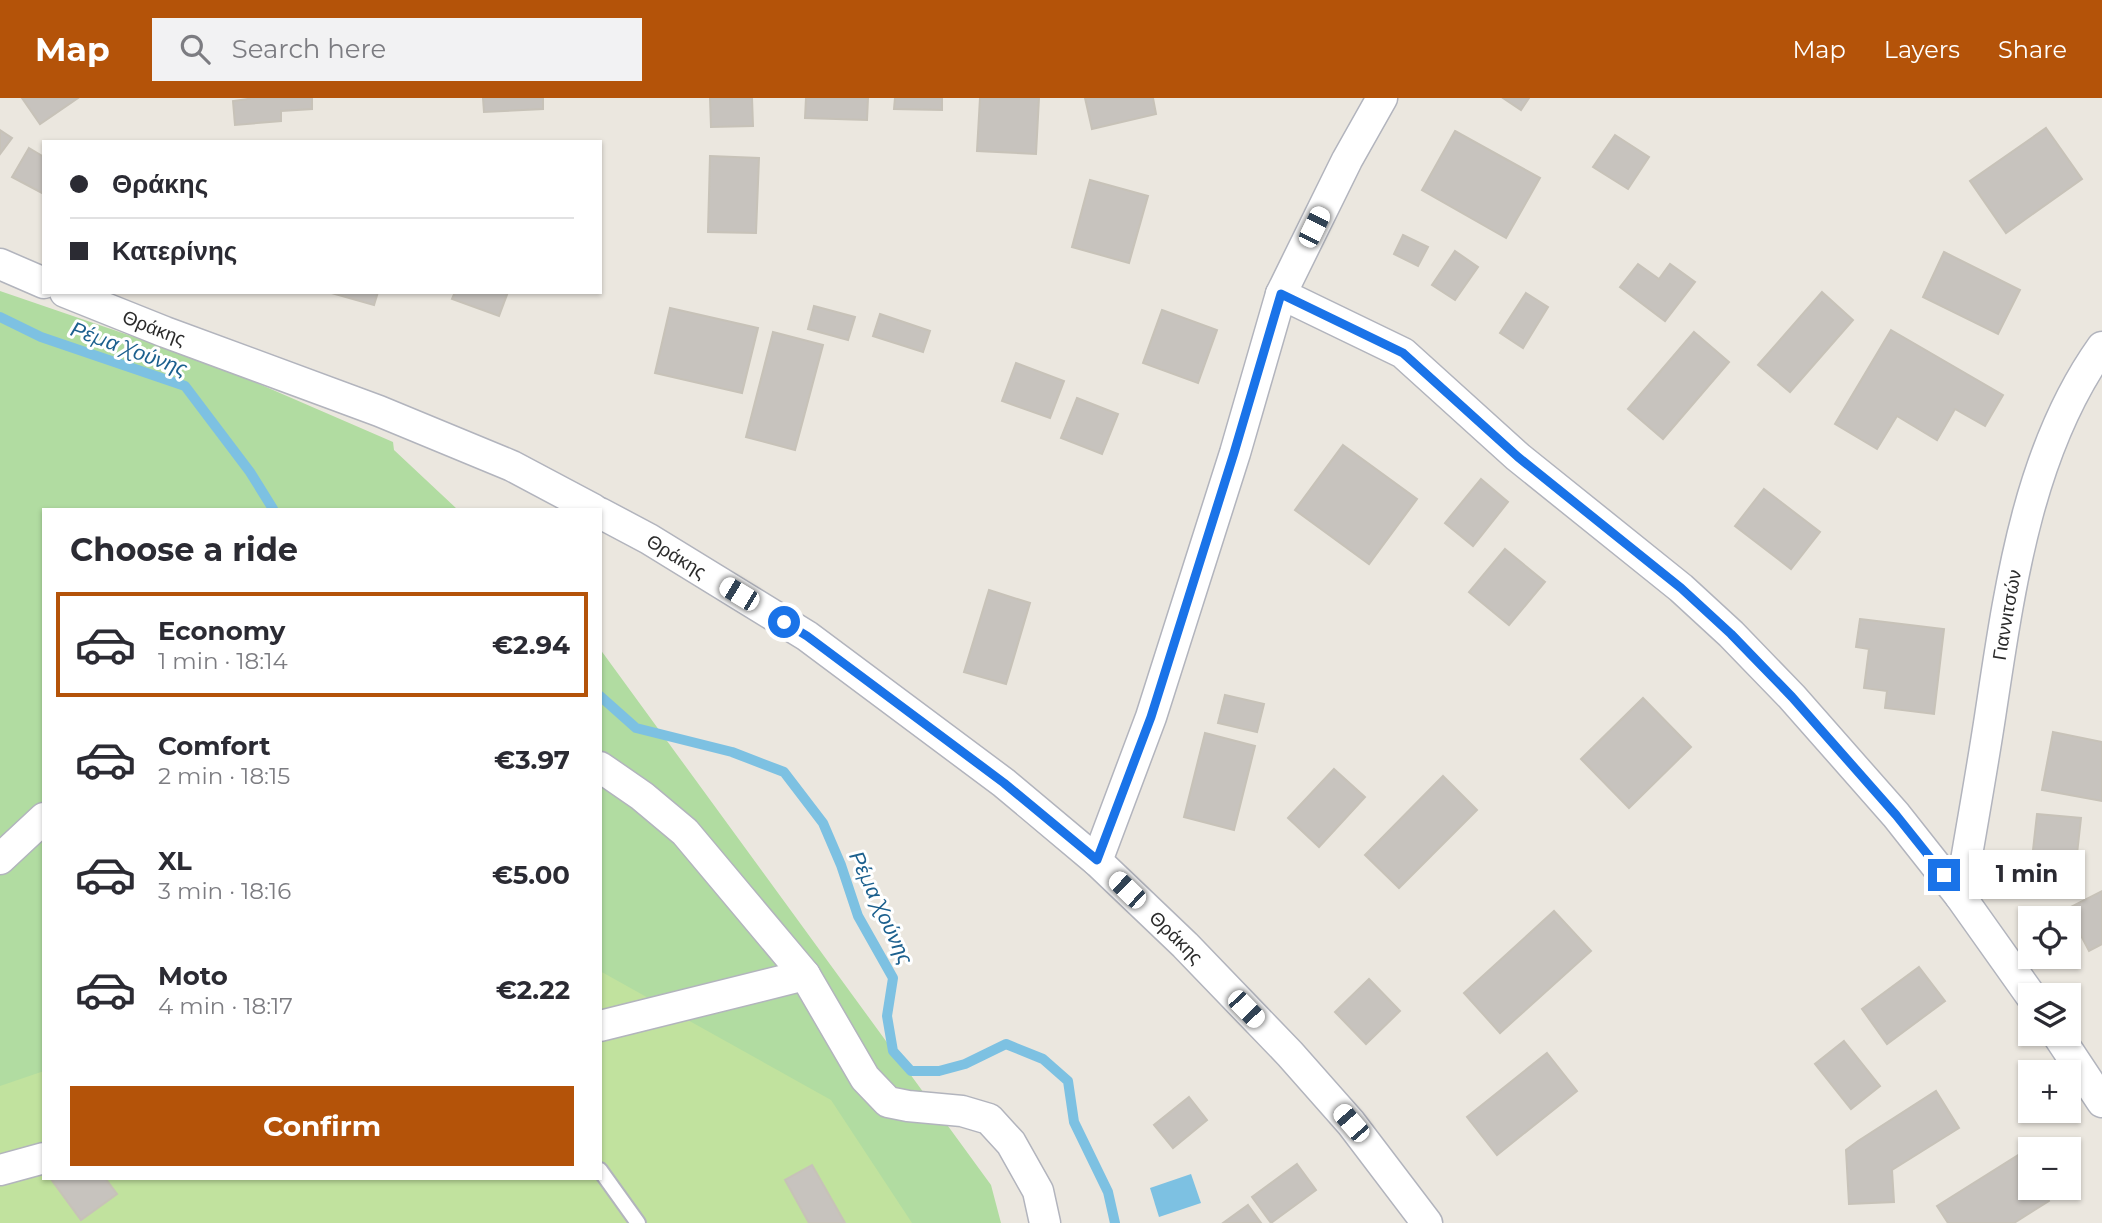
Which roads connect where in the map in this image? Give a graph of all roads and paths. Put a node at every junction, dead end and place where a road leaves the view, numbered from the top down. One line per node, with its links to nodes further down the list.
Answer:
1 (1382, 98): 5 (street)
2 (0, 264): 3 (street)
3 (42, 282)
4 (70, 294): 7 (street, Θράκης)
5 (1281, 294): 12 (street); 13 (street)
6 (2102, 347): 13 (street, Γιαννιτσών)
7 (591, 508)
8 (602, 514): 12 (street, Θράκης)
9 (602, 768): 14 (street)
10 (42, 823): 11 (street)
11 (0, 859)
12 (1097, 860): 24 (street, Θράκης)
13 (1960, 896): 15 (street)
14 (805, 975): 16 (street); 23 (street)
15 (2022, 983)
16 (602, 1026)
17 (2065, 1046): 18 (street)
18 (2102, 1102)
19 (42, 1159): 20 (street)
20 (0, 1170)
21 (602, 1173): 22 (lane)
22 (638, 1223)
23 (1045, 1223)
24 (1427, 1223)

